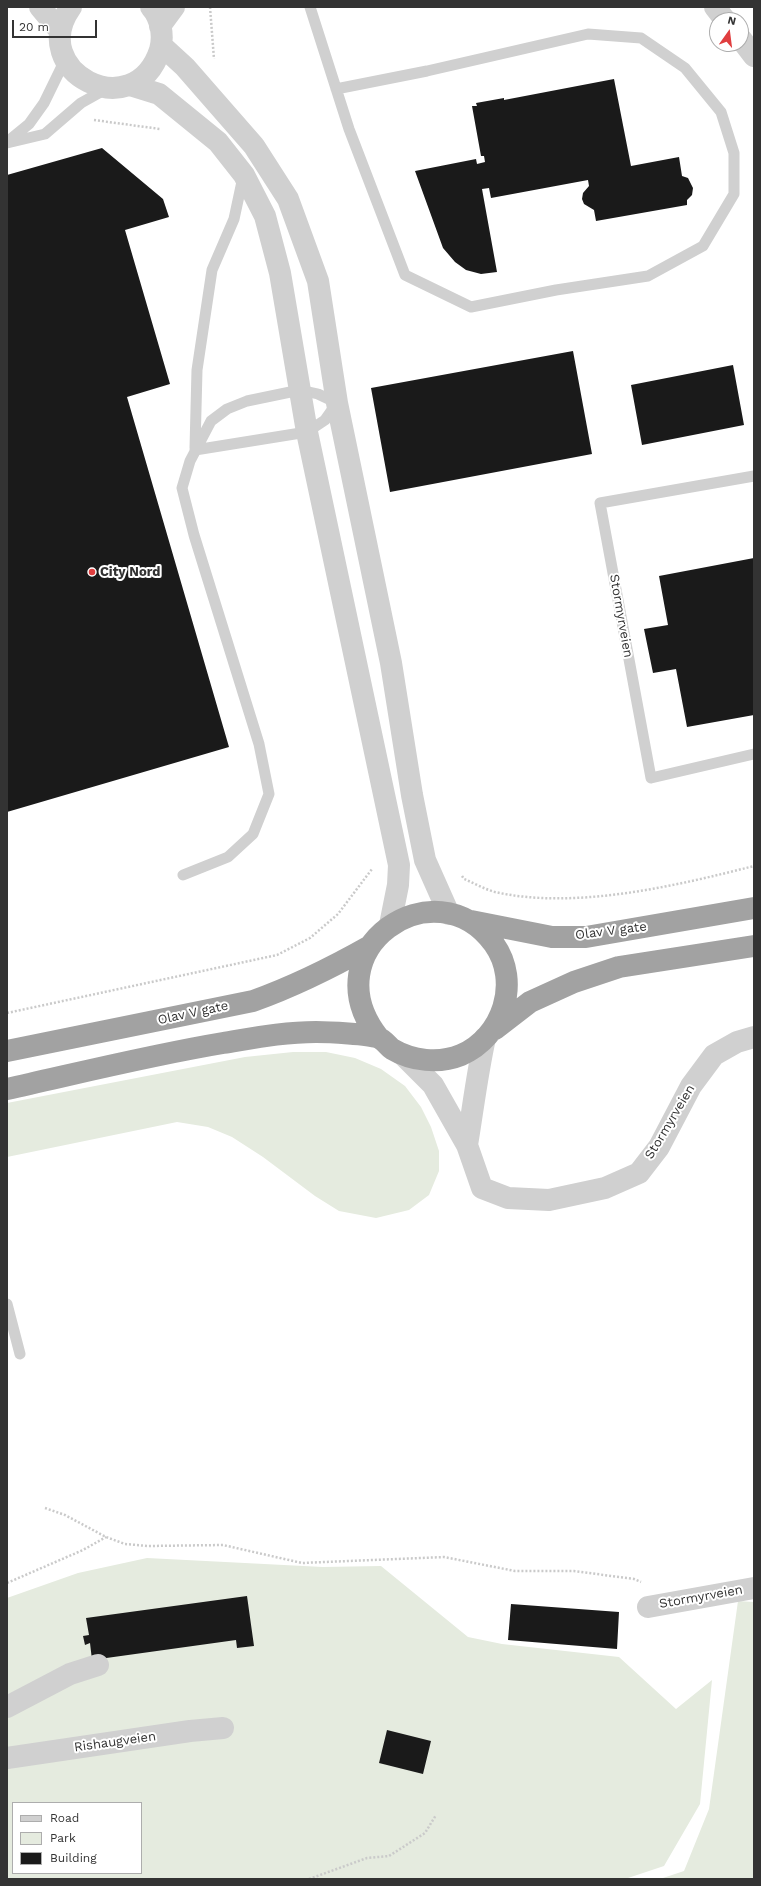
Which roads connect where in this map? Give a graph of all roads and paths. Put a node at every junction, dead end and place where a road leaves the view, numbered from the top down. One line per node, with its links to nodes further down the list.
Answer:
1 (40, 7): 7 (street)
2 (71, 7): 7 (street)
3 (174, 7): 6 (street)
4 (210, 7): 9 (path)
5 (310, 7): 12 (lane)
6 (157, 26): 10 (street); 18 (street)
7 (60, 31): 8 (street)
8 (65, 60): 11 (street); 15 (lane)
9 (215, 66)
10 (130, 85): 11 (street); 16 (street)
11 (106, 88): 15 (lane)
12 (336, 89): 12 (lane)
13 (89, 121): 14 (path)
14 (165, 127)
15 (7, 142)
16 (244, 175): 17 (street); 20 (lane)
17 (300, 390): 18 (lane); 19 (street); 20 (lane)
18 (337, 403): 19 (lane); 28 (street)
19 (307, 432): 20 (lane); 30 (street)
20 (195, 450): 26 (lane)
21 (754, 476): 22 (lane, Stormyrveien)
22 (754, 754)
23 (754, 866): 25 (path)
24 (373, 869): 33 (path)
25 (459, 873)
26 (183, 875)
27 (754, 908): 29 (highway, Olav V gate)
28 (449, 914): 29 (highway, Olav V gate); 30 (highway, Olav V gate)
29 (469, 921): 34 (highway, Olav V gate)
30 (390, 925): 31 (highway, Olav V gate)
31 (370, 946): 36 (highway, Olav V gate); 37 (highway, Olav V gate)
32 (754, 946): 34 (highway, Olav V gate)
33 (7, 1013)
34 (489, 1035): 38 (highway, Olav V gate); 40 (street)
35 (754, 1037): 40 (street, Stormyrveien)
36 (379, 1038): 38 (highway, Olav V gate); 39 (highway)
37 (7, 1051)
38 (403, 1055): 40 (street, Stormyrveien)
39 (7, 1089)
40 (466, 1145)
41 (7, 1304): 42 (lane)
42 (20, 1354)
43 (44, 1508): 44 (path)
44 (106, 1537): 45 (path); 47 (path)
45 (7, 1584)
46 (754, 1588): 47 (street, Stormyrveien)
47 (680, 1601): 48 (street, Stormyrveien)
48 (648, 1607)
49 (98, 1665): 50 (street)
50 (7, 1707)
51 (222, 1728): 52 (street, Rishaugveien)
52 (7, 1758)
53 (436, 1815): 54 (path)
54 (309, 1879)

